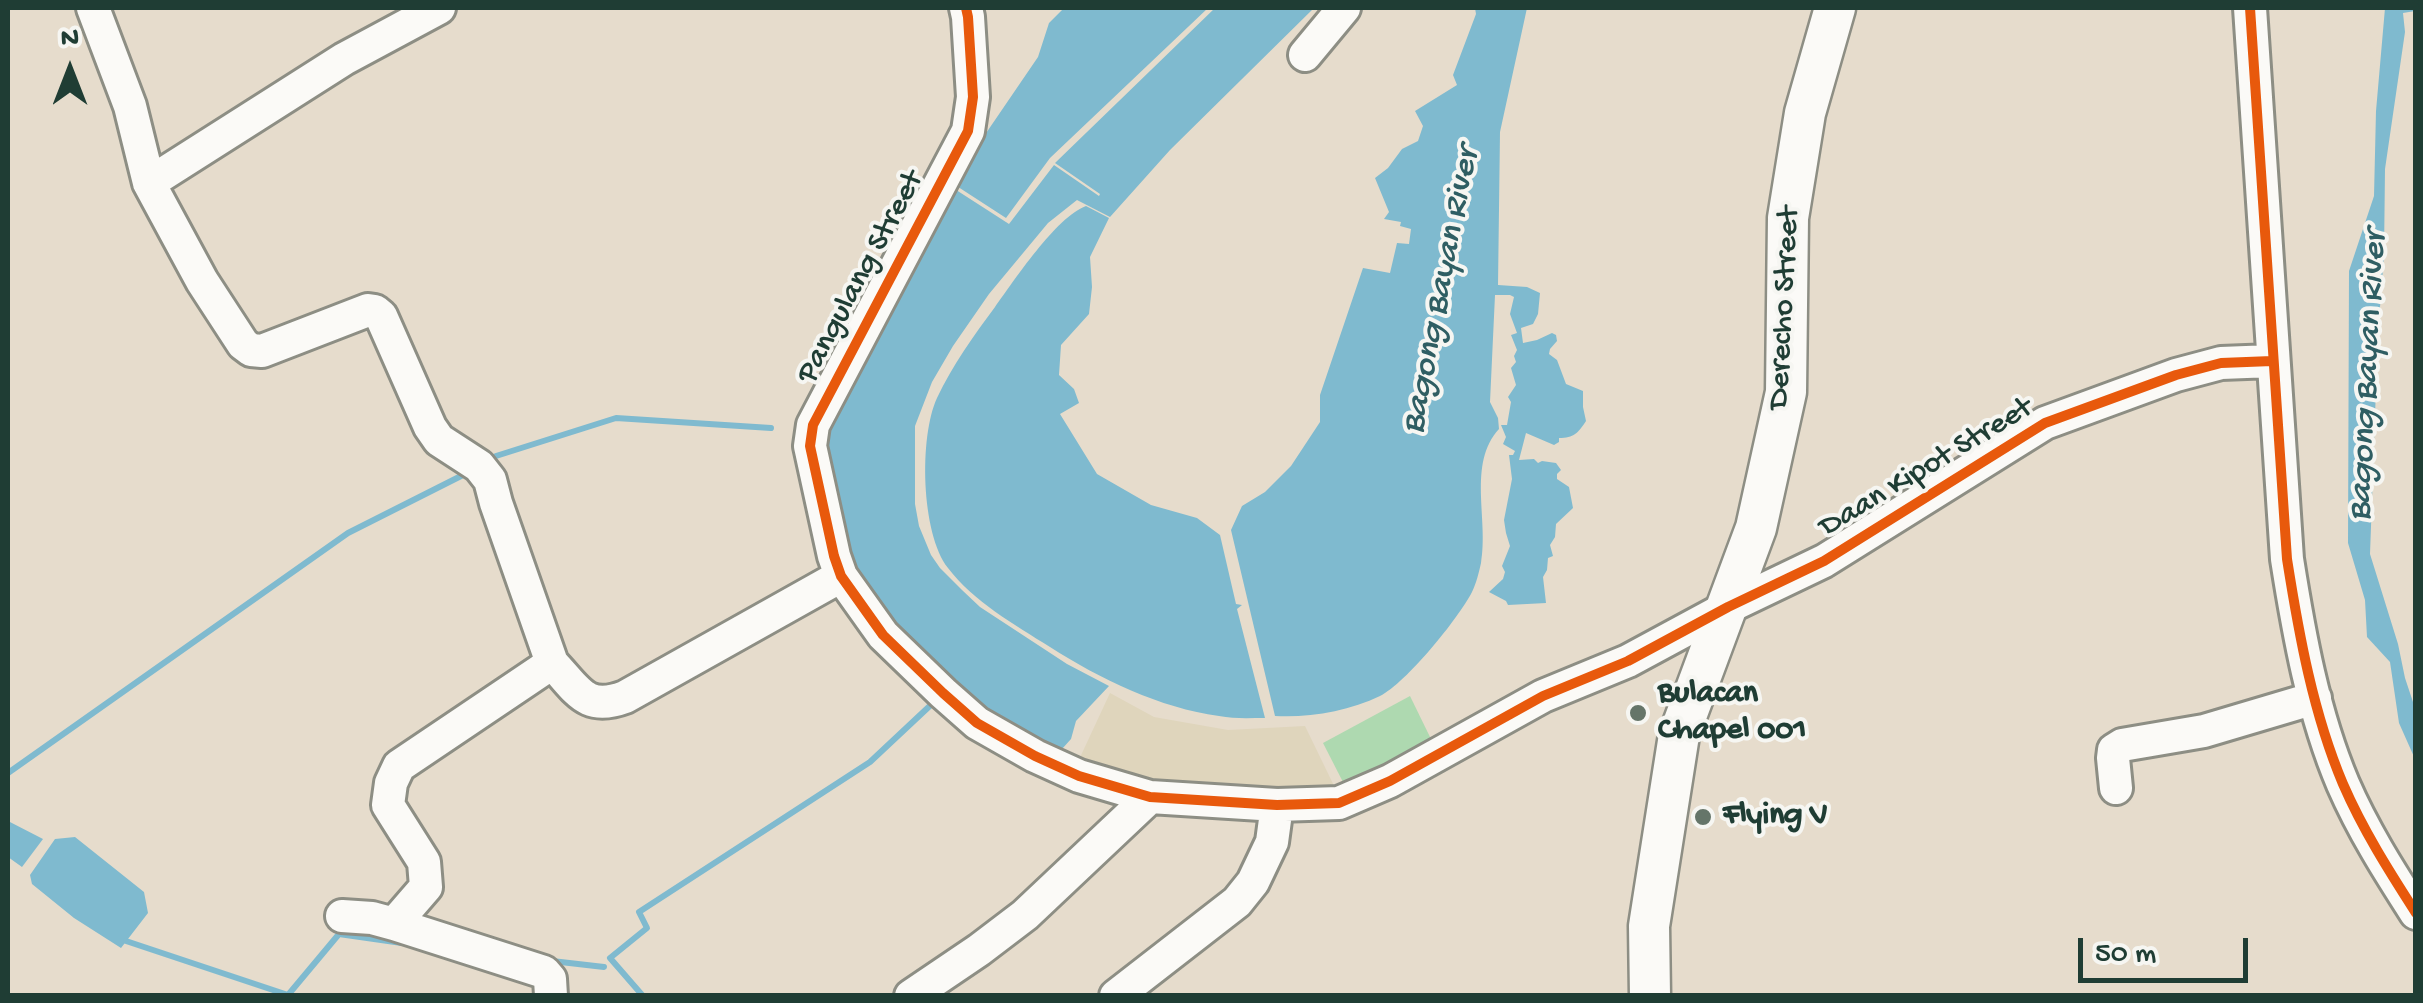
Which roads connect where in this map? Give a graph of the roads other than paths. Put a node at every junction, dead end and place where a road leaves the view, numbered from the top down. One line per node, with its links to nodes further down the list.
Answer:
1 (93, 8): 8 (street)
2 (438, 8): 8 (street)
3 (966, 8): 10 (street, Pangulang Street)
4 (1344, 8): 7 (street)
5 (1835, 8): 11 (main road, Derecho Street)
6 (2250, 8): 9 (street)
7 (1304, 55)
8 (149, 182): 12 (street)
9 (2272, 361): 11 (street, Daan Kipot Street); 13 (street)
10 (841, 576): 12 (street); 15 (street, Pangulang Street)
11 (1728, 606): 16 (street, Pangulang Street); 23 (main road, Derecho Street)
12 (552, 663): 19 (street)
13 (2314, 698): 14 (street); 17 (street)
14 (2116, 788)
15 (1150, 797): 16 (street, Pangulang Street); 21 (street)
16 (1276, 805): 22 (street)
17 (2416, 913)
18 (342, 916): 19 (street)
19 (394, 924): 20 (street)
20 (550, 996)
21 (911, 996)
22 (1116, 996)
23 (1650, 996)

